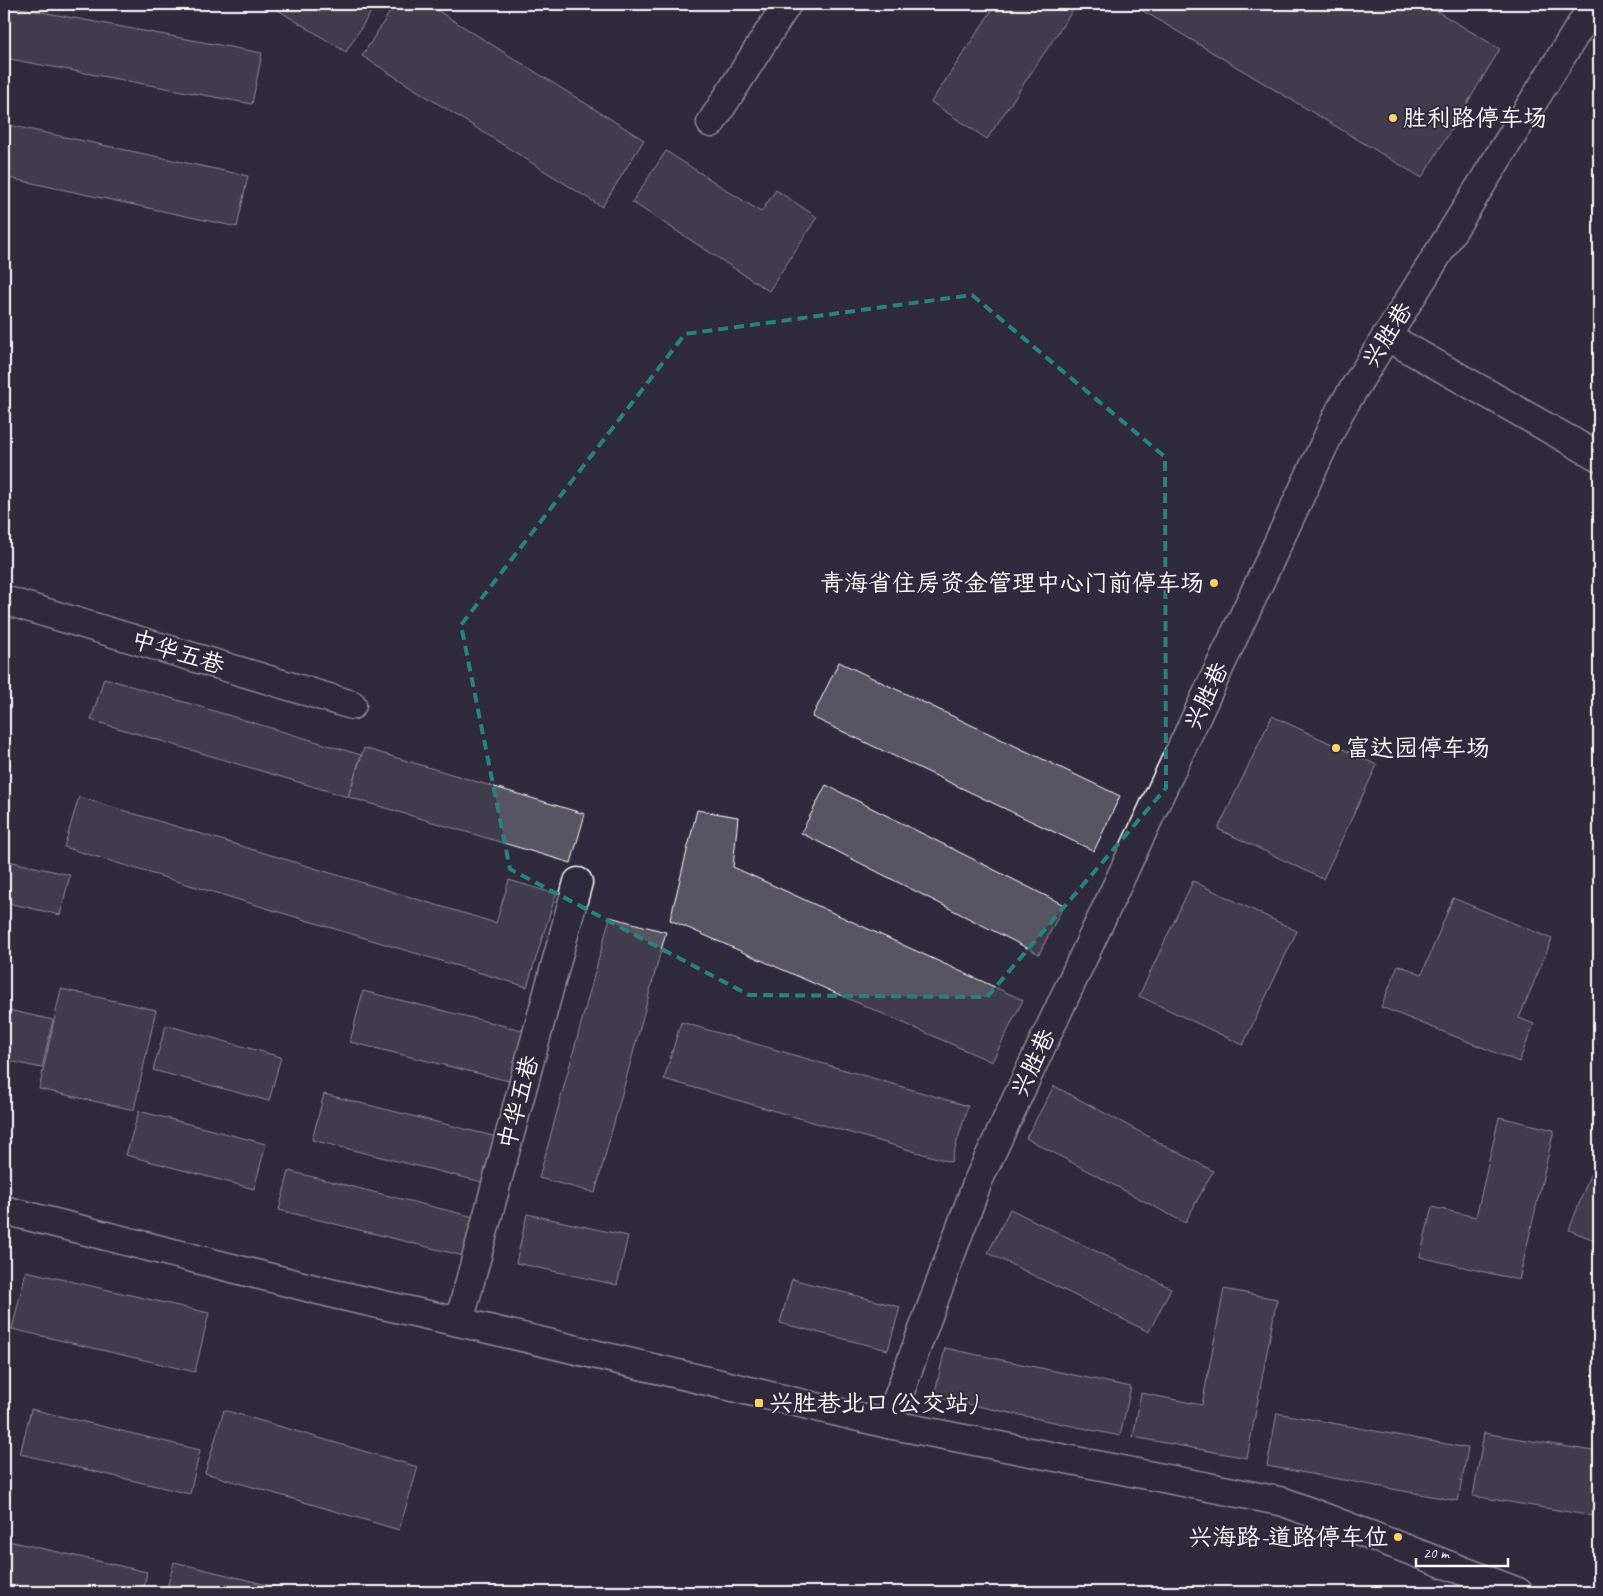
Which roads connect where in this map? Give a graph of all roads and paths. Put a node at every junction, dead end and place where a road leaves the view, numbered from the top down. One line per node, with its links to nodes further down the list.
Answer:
1 (787, 4): 3 (street)
2 (1594, 4): 4 (street, 兴胜巷)
3 (711, 123)
4 (1386, 336): 5 (street); 11 (street, 兴胜巷)
5 (1599, 457)
6 (4, 600): 7 (street, 中华五巷)
7 (352, 705)
8 (578, 882): 10 (street, 中华五巷)
9 (4, 1210): 10 (street)
10 (459, 1322): 11 (street)
11 (888, 1424): 12 (street)
12 (1518, 1592)

